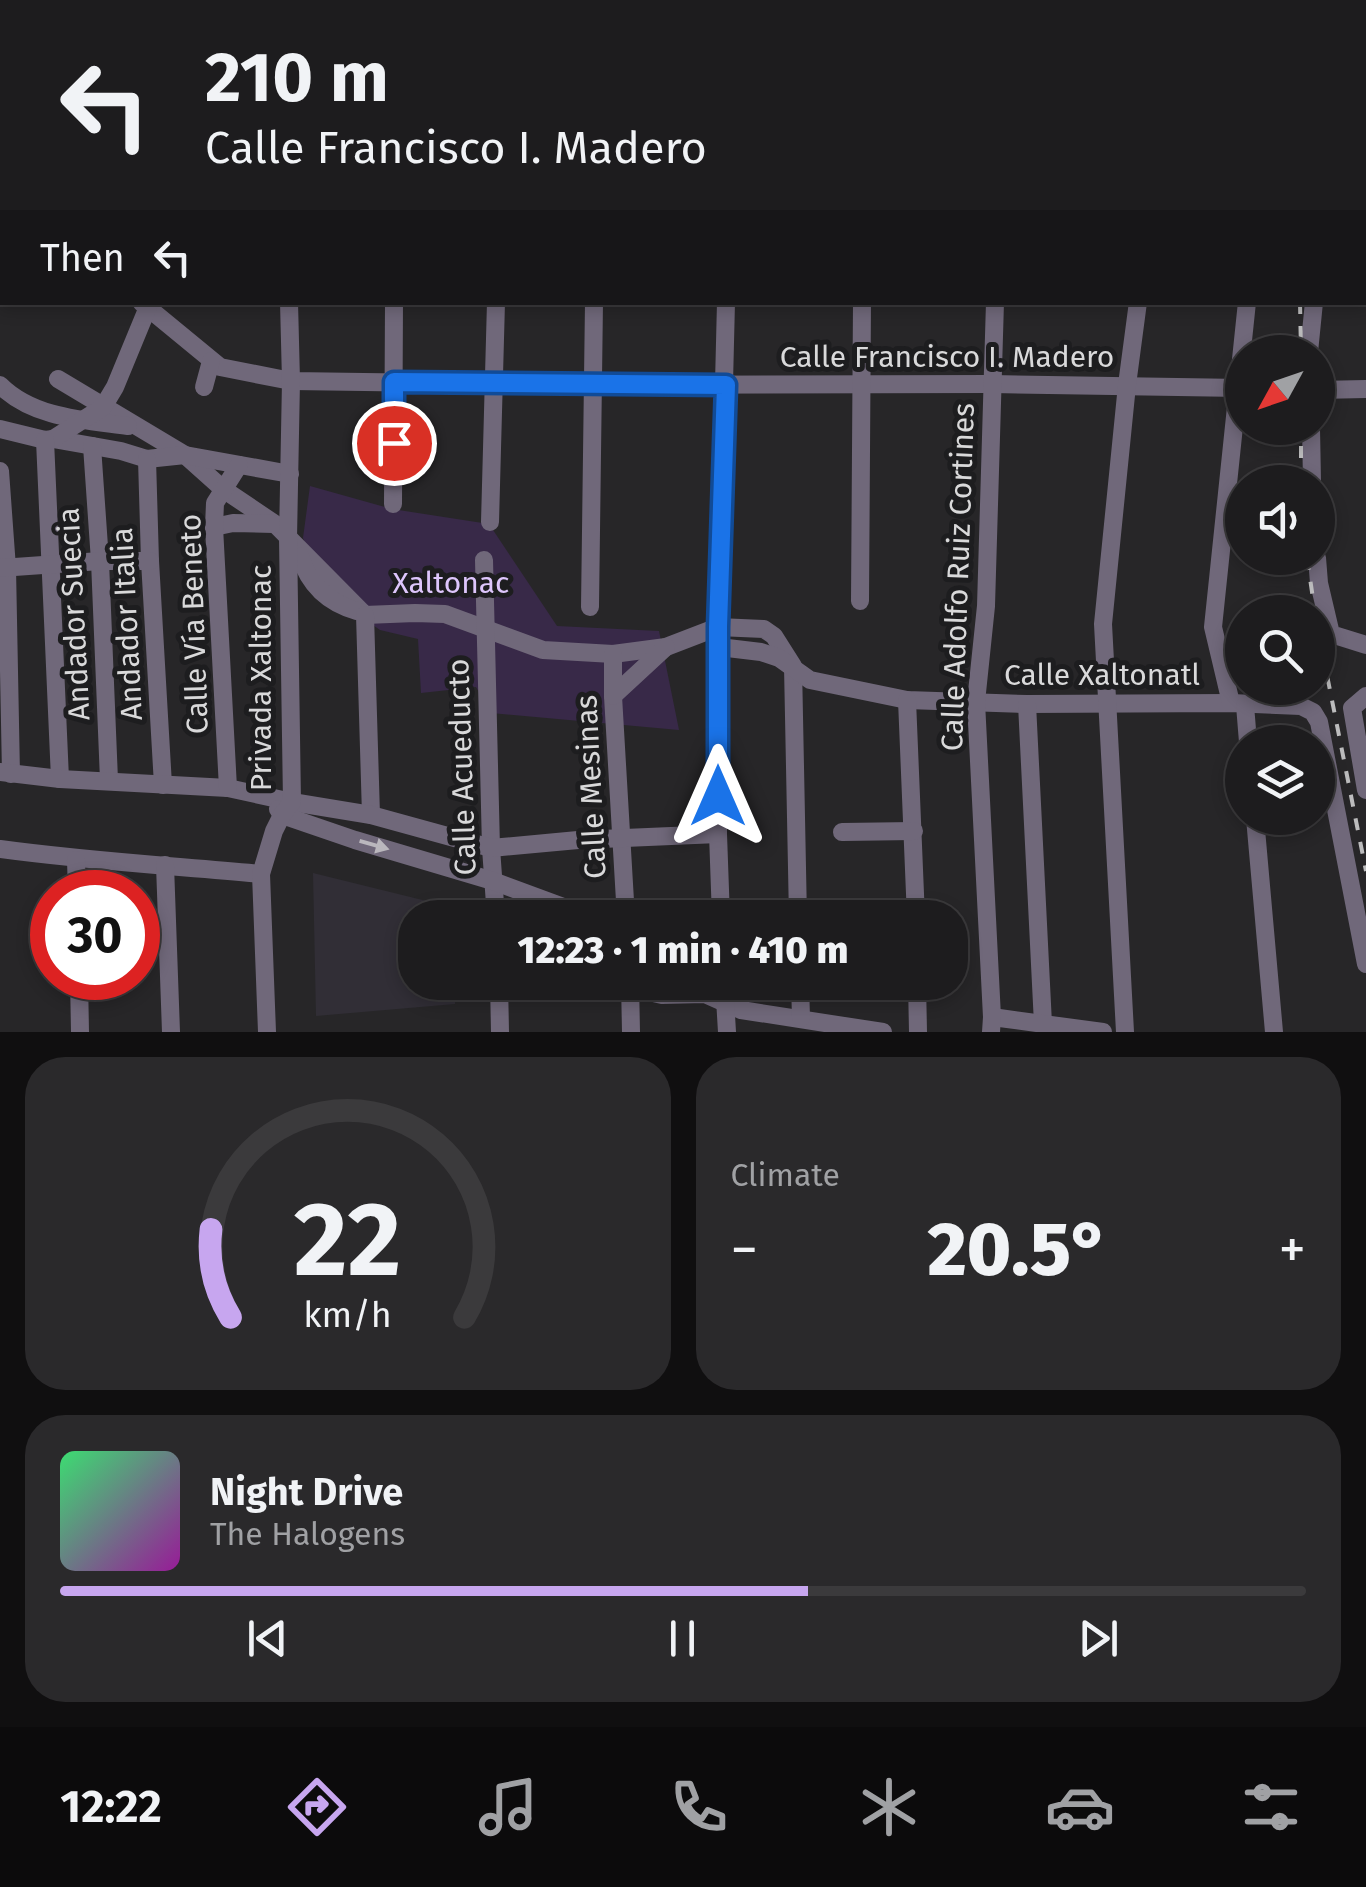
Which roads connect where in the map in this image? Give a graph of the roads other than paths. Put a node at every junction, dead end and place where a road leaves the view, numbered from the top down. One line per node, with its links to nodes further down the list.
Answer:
1 (144, 305): 14 (street); 29 (street)
2 (289, 305): 16 (street, Privada Xaltonac)
3 (394, 305): 17 (street)
4 (496, 305): 18 (street)
5 (594, 305): 19 (street)
6 (726, 305): 23 (street)
7 (862, 305): 20 (street)
8 (995, 305): 21 (street, Calle Adolfo Ruiz Cortines)
9 (1138, 305): 24 (street)
10 (1247, 305): 12 (street)
11 (1314, 305): 13 (street)
12 (1244, 335)
13 (1311, 335)
14 (210, 361): 16 (street, Calle Francisco I. Madero); 25 (street)
15 (58, 379): 29 (street)
16 (291, 381): 17 (street, Calle Francisco I. Madero); 40 (street, Privada Xaltonac)
17 (394, 382): 18 (street, Calle Francisco I. Madero); 42 (street)
18 (495, 383): 19 (street, Calle Francisco I. Madero); 43 (street)
19 (594, 384): 23 (street, Calle Francisco I. Madero); 53 (street)
20 (860, 384): 21 (street, Calle Francisco I. Madero); 23 (street, Calle Francisco I. Madero); 52 (street)
21 (992, 384): 24 (street, Calle Francisco I. Madero); 65 (street, Calle Adolfo Ruiz Cortines)
22 (0, 385): 30 (street)
23 (726, 385): 55 (street)
24 (1127, 385): 26 (street, Calle Francisco I. Madero); 68 (street)
25 (204, 386)
26 (1225, 388)
27 (1366, 389): 28 (street)
28 (1335, 390)
29 (103, 407): 30 (street); 31 (street)
30 (82, 420): 31 (street); 33 (street)
31 (138, 428): 36 (street)
32 (0, 429): 33 (street)
33 (49, 440): 35 (street); 49 (street)
34 (1234, 445): 61 (street)
35 (92, 446): 37 (street); 47 (street, Andador Suecia)
36 (185, 455): 37 (street); 38 (street); 41 (street)
37 (147, 459): 48 (street, Andador Italia)
38 (240, 465): 40 (street); 41 (street, Calle Vía Beneto)
39 (0, 471): 50 (street)
40 (290, 474): 45 (street, Privada Xaltonac)
41 (222, 489): 44 (street, Calle Vía Beneto); 45 (street)
42 (393, 504)
43 (490, 522)
44 (214, 527): 45 (street); 75 (street, Calle Vía Beneto)
45 (287, 536): 54 (street); 77 (street, Privada Xaltonac)
46 (484, 560): 56 (street)
47 (100, 561): 48 (street); 49 (street); 73 (street, Andador Suecia)
48 (150, 561): 74 (street, Andador Italia)
49 (52, 565): 50 (street); 72 (street)
50 (3, 568): 71 (street)
51 (1318, 575): 57 (street)
52 (860, 601)
53 (590, 607)
54 (364, 614): 56 (street, Calle Acueducto); 78 (street)
55 (718, 627): 58 (street); 59 (street); 62 (street)
56 (484, 628): 60 (street); 84 (street, Calle Acueducto)
57 (1366, 645)
58 (666, 646): 60 (street); 63 (street)
59 (719, 647): 62 (street, Calle Xaltonatl); 81 (street)
60 (613, 654): 63 (street, Calle Mesinas)
61 (1225, 664)
62 (793, 666): 64 (street, Calle Xaltonatl); 95 (street)
63 (613, 696): 83 (street, Calle Mesinas)
64 (907, 700): 65 (street, Calle Xaltonatl); 79 (street)
65 (976, 702): 67 (street, Calle Xaltonatl); 106 (street, Calle Adolfo Ruiz Cortines)
66 (1359, 702): 76 (street)
67 (1027, 704): 68 (street, Calle Xaltonatl); 107 (street)
68 (1107, 704): 69 (street, Calle Xaltonatl); 118 (street)
69 (1225, 704)
70 (1270, 705): 97 (street, Calle Xaltonatl)
71 (6, 773): 72 (street)
72 (60, 778): 73 (street)
73 (109, 780): 74 (street)
74 (163, 785): 75 (street)
75 (228, 788): 77 (street)
76 (1366, 790)
77 (287, 809): 78 (street); 89 (street); 90 (street, one-way to 90)
78 (371, 816): 84 (street)
79 (914, 831): 80 (street); 96 (street)
80 (842, 832)
81 (718, 834): 83 (street); 94 (street)
82 (1257, 835): 119 (street)
83 (622, 838): 84 (street); 93 (street, Calle Mesinas)
84 (491, 848): 90 (street, Calle Acueducto)
85 (0, 849): 86 (street)
86 (76, 860): 87 (street); 88 (street)
87 (165, 865): 89 (street); 110 (street)
88 (76, 870)
89 (261, 874): 111 (street)
90 (493, 880): 91 (street, Calle Acueducto); 92 (street)
91 (495, 900)
92 (545, 900)
93 (625, 900)
94 (720, 900)
95 (798, 900)
96 (916, 900)
97 (1366, 964)
98 (79, 1000): 109 (street)
99 (499, 1000): 112 (street)
100 (633, 1000): 113 (street)
101 (721, 1000): 104 (street)
102 (800, 1000): 105 (street)
103 (917, 1000): 116 (street)
104 (726, 1002): 105 (street); 114 (street)
105 (801, 1018): 108 (street)
106 (992, 1024): 107 (street)
107 (1043, 1024): 117 (street)
108 (841, 1029): 115 (street)
109 (80, 1032)
110 (171, 1032)
111 (267, 1032)
112 (500, 1032)
113 (631, 1032)
114 (728, 1032)
115 (883, 1032)
116 (918, 1032)
117 (1103, 1032)
118 (1125, 1032)
119 (1274, 1032)

